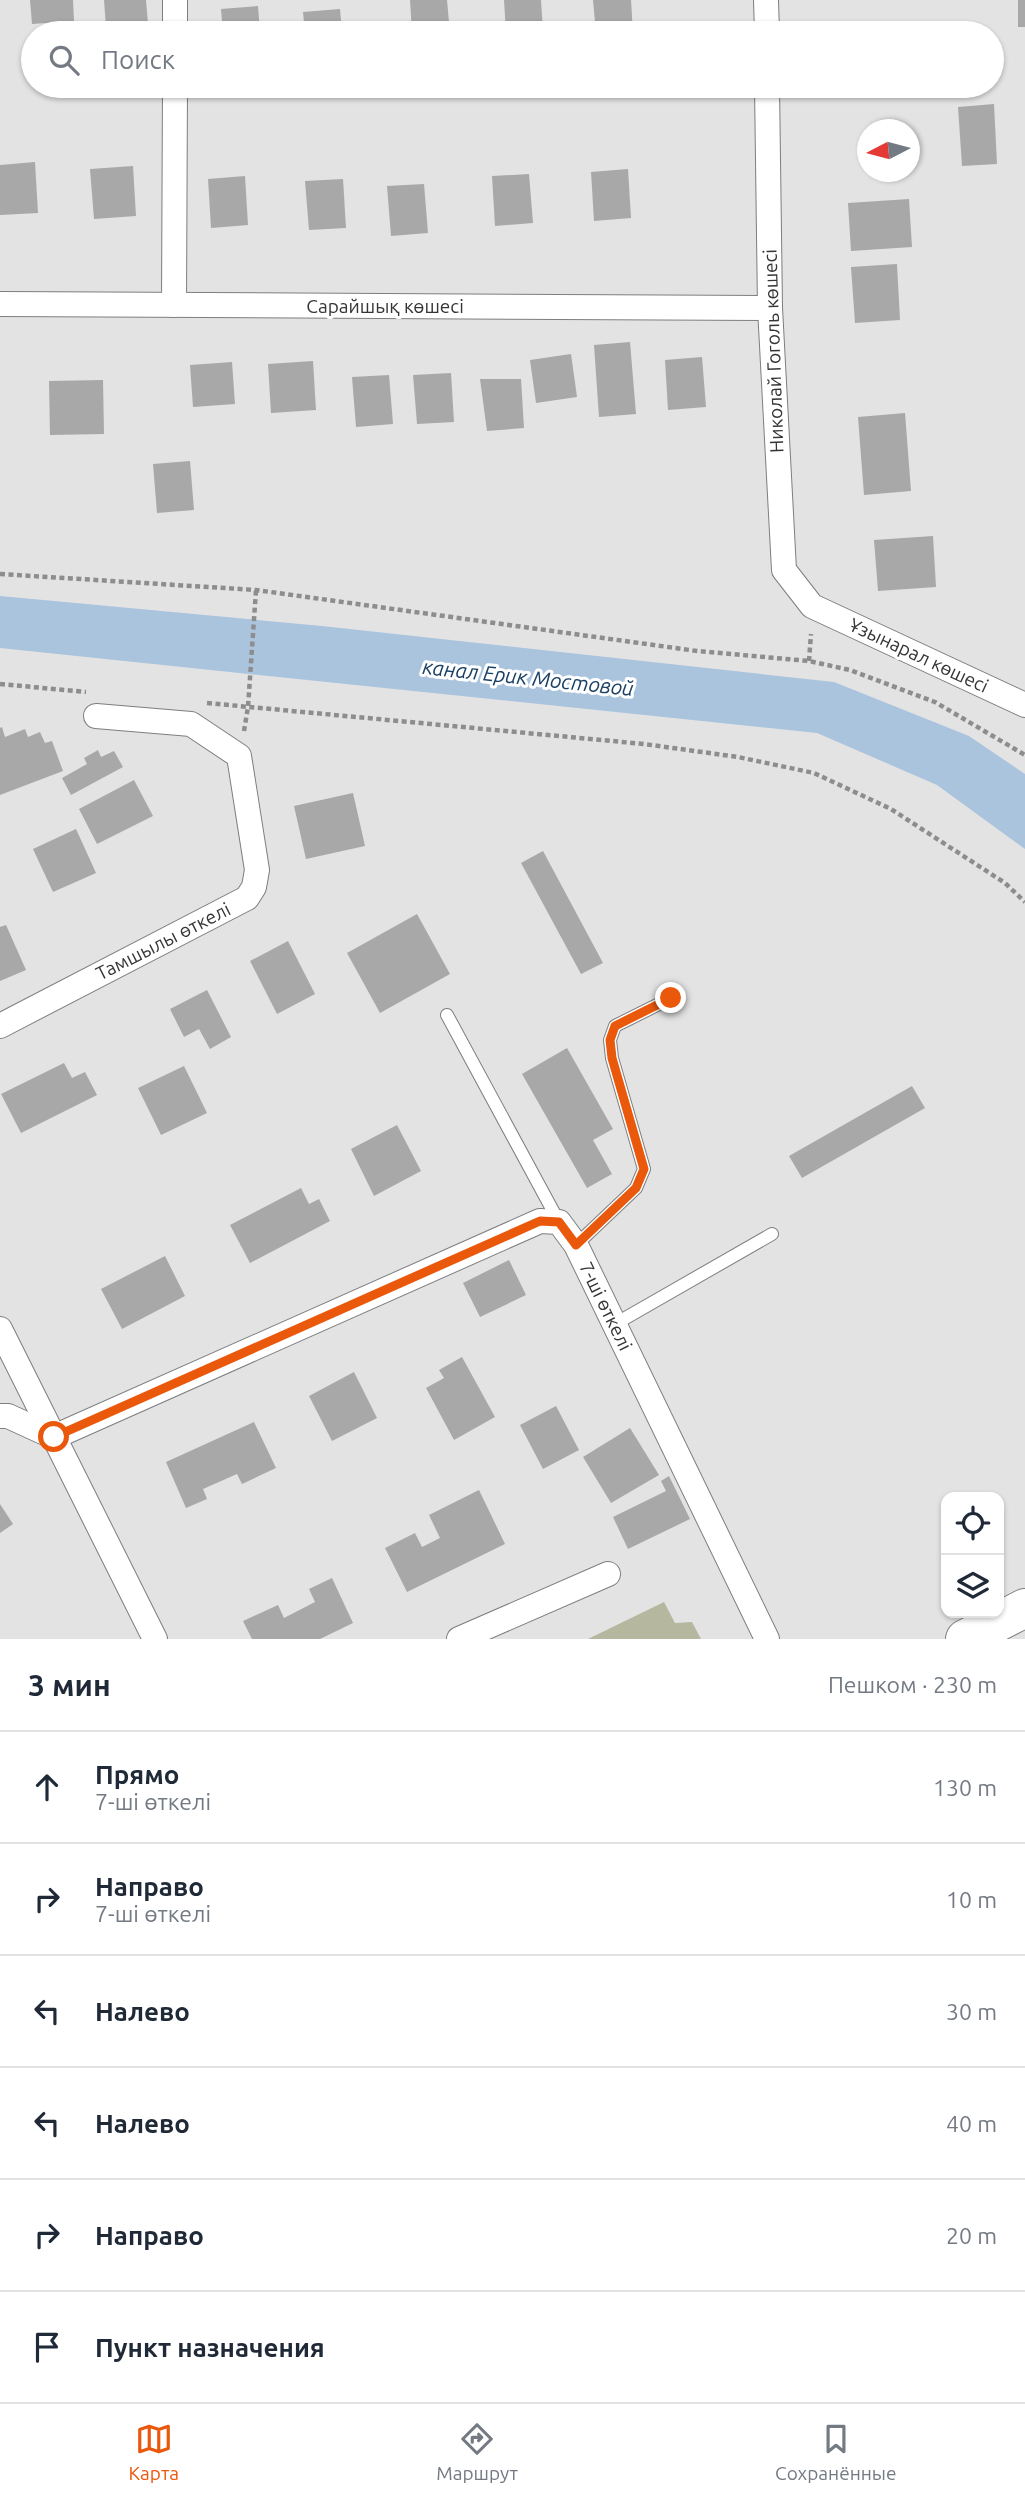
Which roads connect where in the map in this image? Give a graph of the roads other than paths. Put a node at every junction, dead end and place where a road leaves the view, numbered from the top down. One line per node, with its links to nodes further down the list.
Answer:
1 (175, 0): 3 (street)
2 (766, 0): 4 (street)
3 (175, 21)
4 (767, 21)
5 (175, 98): 8 (street)
6 (767, 98): 9 (street, Николай Гоголь көшесі)
7 (0, 304): 8 (street, Сарайшық көшесі)
8 (174, 305): 9 (street, Сарайшық көшесі)
9 (769, 307): 10 (street, Николай Гоголь көшесі)
10 (813, 606): 12 (street, Ұзынарал көшесі)
11 (96, 704): 15 (street, Тамшылы өткелі)
12 (1025, 705)
13 (671, 998): 18 (lane)
14 (447, 1015): 16 (lane)
15 (0, 1026)
16 (559, 1222): 18 (street, 7-шi өткелi); 22 (street)
17 (772, 1234): 19 (lane)
18 (576, 1245): 19 (street, 7-шi өткелi)
19 (615, 1324): 27 (street, 7-шi өткелi)
20 (0, 1329): 22 (street)
21 (0, 1416): 22 (street)
22 (54, 1437): 25 (street)
23 (608, 1574): 26 (street)
24 (1025, 1608): 28 (main road)
25 (155, 1639)
26 (458, 1639)
27 (767, 1639)
28 (965, 1639)

